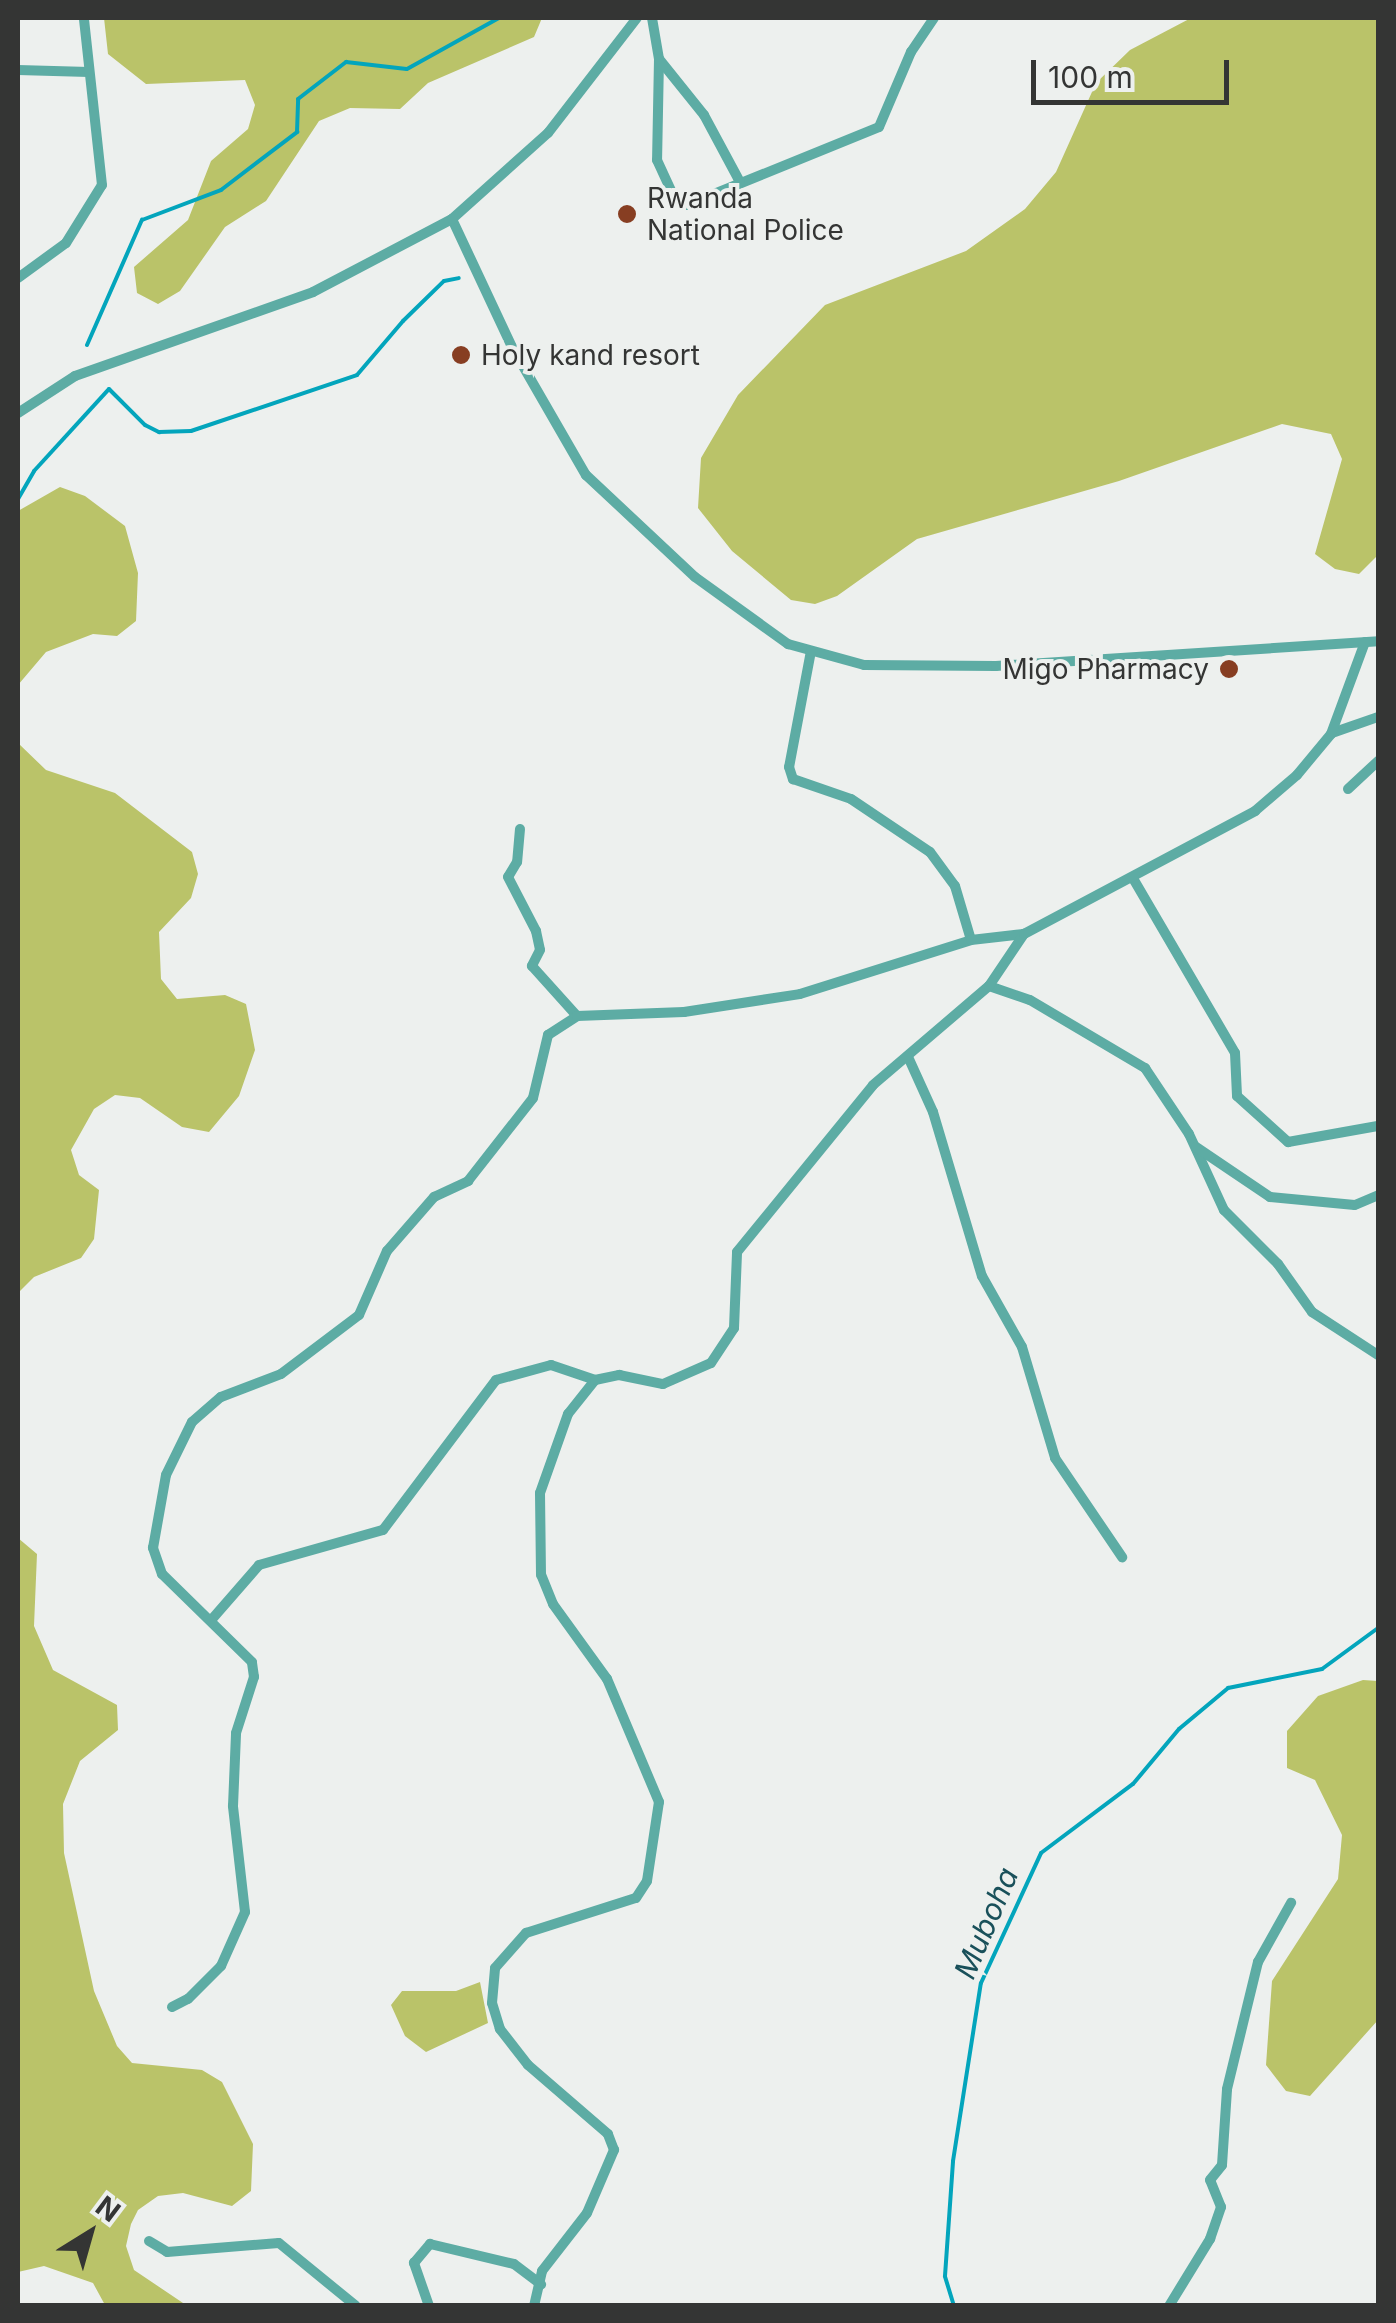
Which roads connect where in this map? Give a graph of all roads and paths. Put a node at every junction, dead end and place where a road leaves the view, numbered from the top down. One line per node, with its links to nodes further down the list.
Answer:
1 (84, 18): 7 (street)
2 (636, 18): 9 (street)
3 (652, 18): 5 (street)
4 (934, 18): 8 (street)
5 (659, 59): 8 (street); 8 (street)
6 (18, 70): 7 (street)
7 (89, 72): 10 (street)
8 (740, 182)
9 (452, 219): 11 (street); 14 (street)
10 (18, 278)
11 (18, 413)
12 (1378, 640): 13 (street)
13 (1365, 642): 14 (street); 16 (street)
14 (811, 651): 22 (street)
15 (1378, 716): 16 (street)
16 (1331, 734): 20 (street)
17 (1378, 762): 18 (street)
18 (1348, 789)
19 (520, 829): 24 (street)
20 (1134, 880): 21 (street); 26 (street)
21 (1024, 934): 22 (street); 23 (street)
22 (970, 940): 24 (street)
23 (989, 986): 25 (street); 27 (street)
24 (577, 1016): 32 (street)
25 (909, 1059): 30 (street); 31 (street)
26 (1378, 1126)
27 (1195, 1146): 28 (street); 29 (street)
28 (1378, 1194)
29 (1378, 1355)
30 (596, 1380): 32 (street); 36 (street)
31 (1122, 1557)
32 (213, 1618): 34 (street)
33 (1291, 1903): 40 (street)
34 (172, 2007)
35 (149, 2240): 37 (street)
36 (541, 2284): 38 (street); 39 (street)
37 (356, 2306)
38 (429, 2306)
39 (534, 2306)
40 (1169, 2306)

